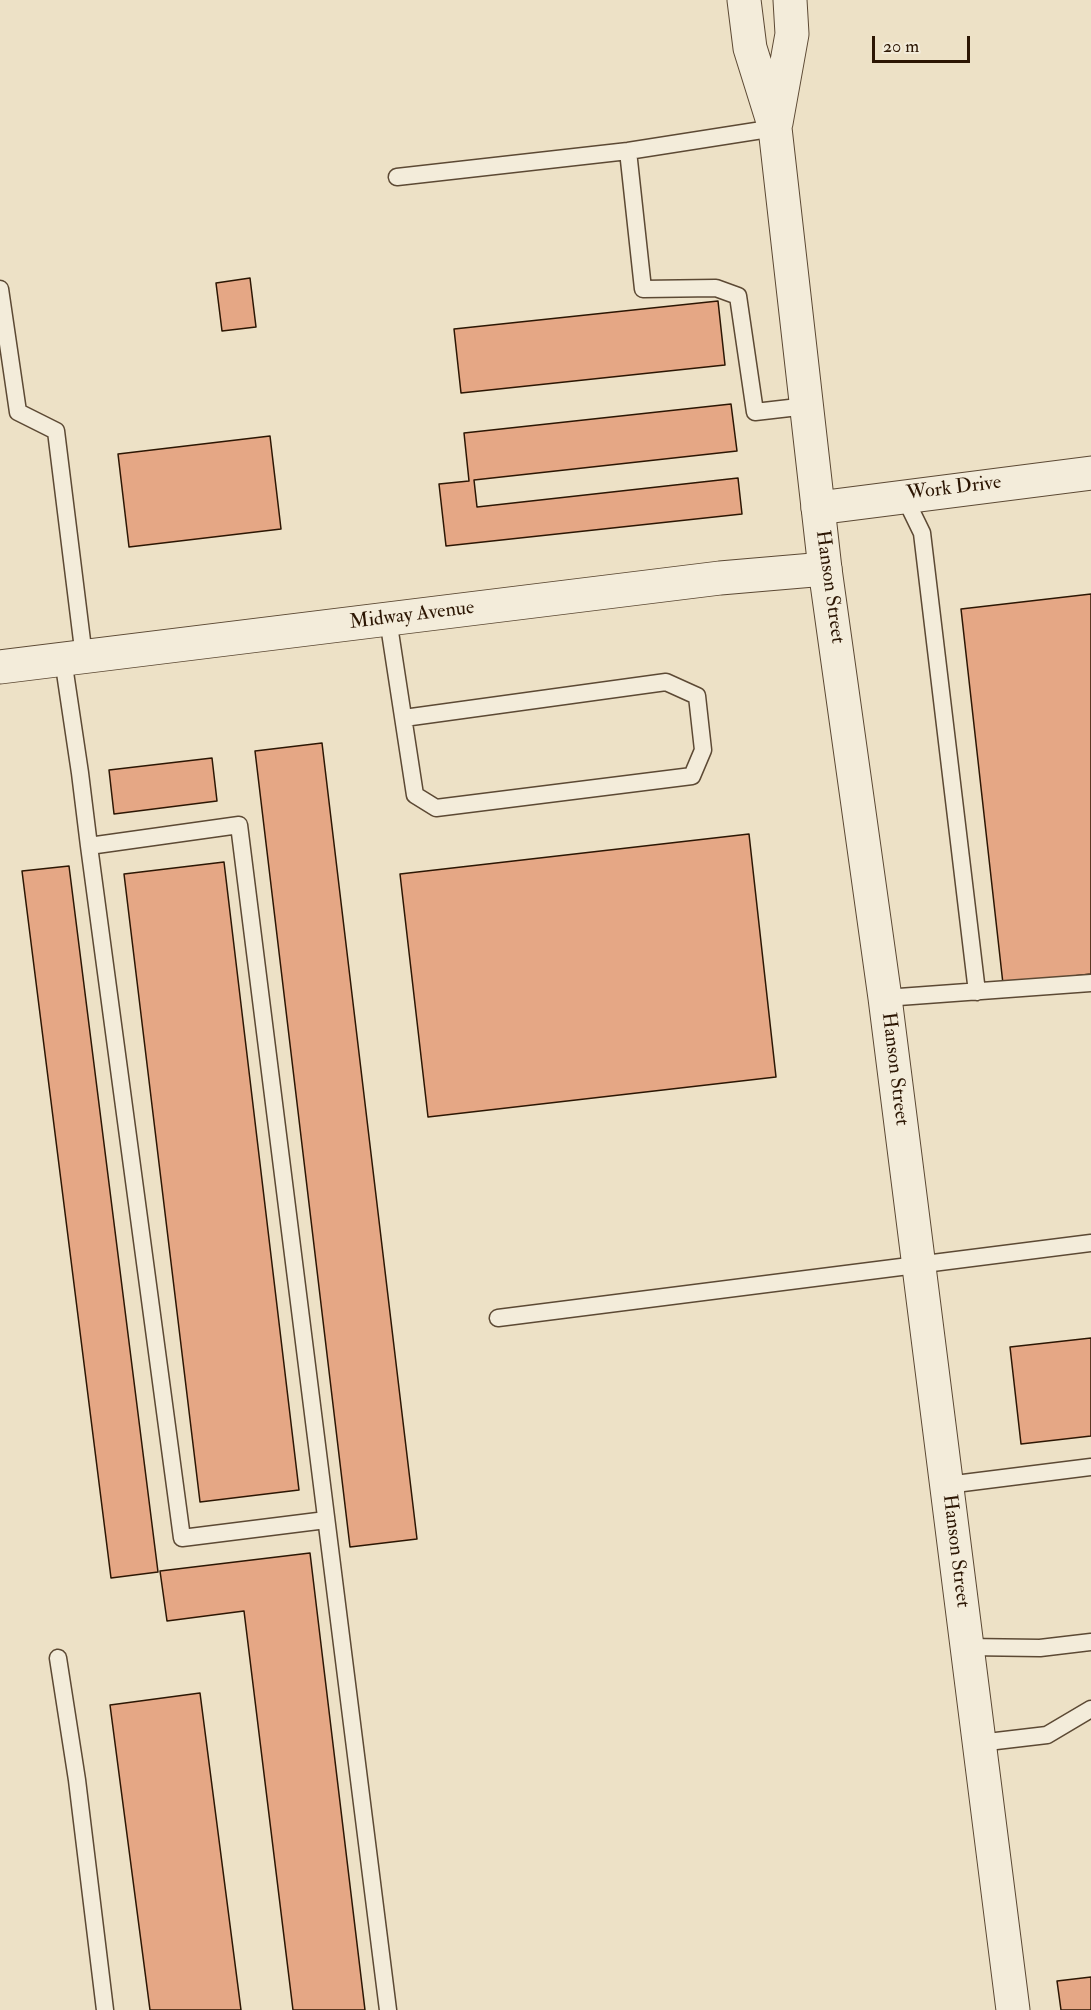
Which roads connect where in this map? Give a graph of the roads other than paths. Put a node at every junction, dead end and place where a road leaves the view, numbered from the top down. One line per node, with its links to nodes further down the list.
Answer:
1 (744, 0): 3 (street, Hanson Street)
2 (790, 0): 3 (street, Hanson Street)
3 (775, 128): 4 (lane); 7 (street, Hanson Street)
4 (628, 151): 5 (lane); 7 (lane)
5 (397, 177)
6 (0, 289): 13 (lane)
7 (807, 406): 10 (street, Hanson Street)
8 (1091, 472): 9 (street, Work Drive)
9 (904, 496): 10 (street, Work Drive); 18 (lane)
10 (818, 508): 11 (street, Hanson Street)
11 (825, 569): 12 (street, Midway Avenue); 19 (street, Hanson Street)
12 (388, 619): 13 (street, Midway Avenue); 15 (lane)
13 (73, 658): 14 (street, Midway Avenue); 16 (lane)
14 (0, 667)
15 (404, 718): 15 (lane)
16 (89, 846): 25 (lane); 25 (lane)
17 (1091, 983): 18 (lane)
18 (977, 992): 19 (lane)
19 (885, 998): 21 (street, Hanson Street)
20 (1091, 1243): 21 (lane)
21 (919, 1265): 22 (lane); 24 (street, Hanson Street)
22 (498, 1318)
23 (1091, 1467): 24 (lane)
24 (947, 1485): 27 (street, Hanson Street)
25 (326, 1520): 32 (lane)
26 (1091, 1642): 27 (lane)
27 (967, 1647): 30 (street, Hanson Street)
28 (58, 1658): 31 (lane)
29 (1091, 1709): 30 (lane)
30 (980, 1743): 33 (street, Hanson Street)
31 (105, 2010)
32 (388, 2010)
33 (1013, 2010)

